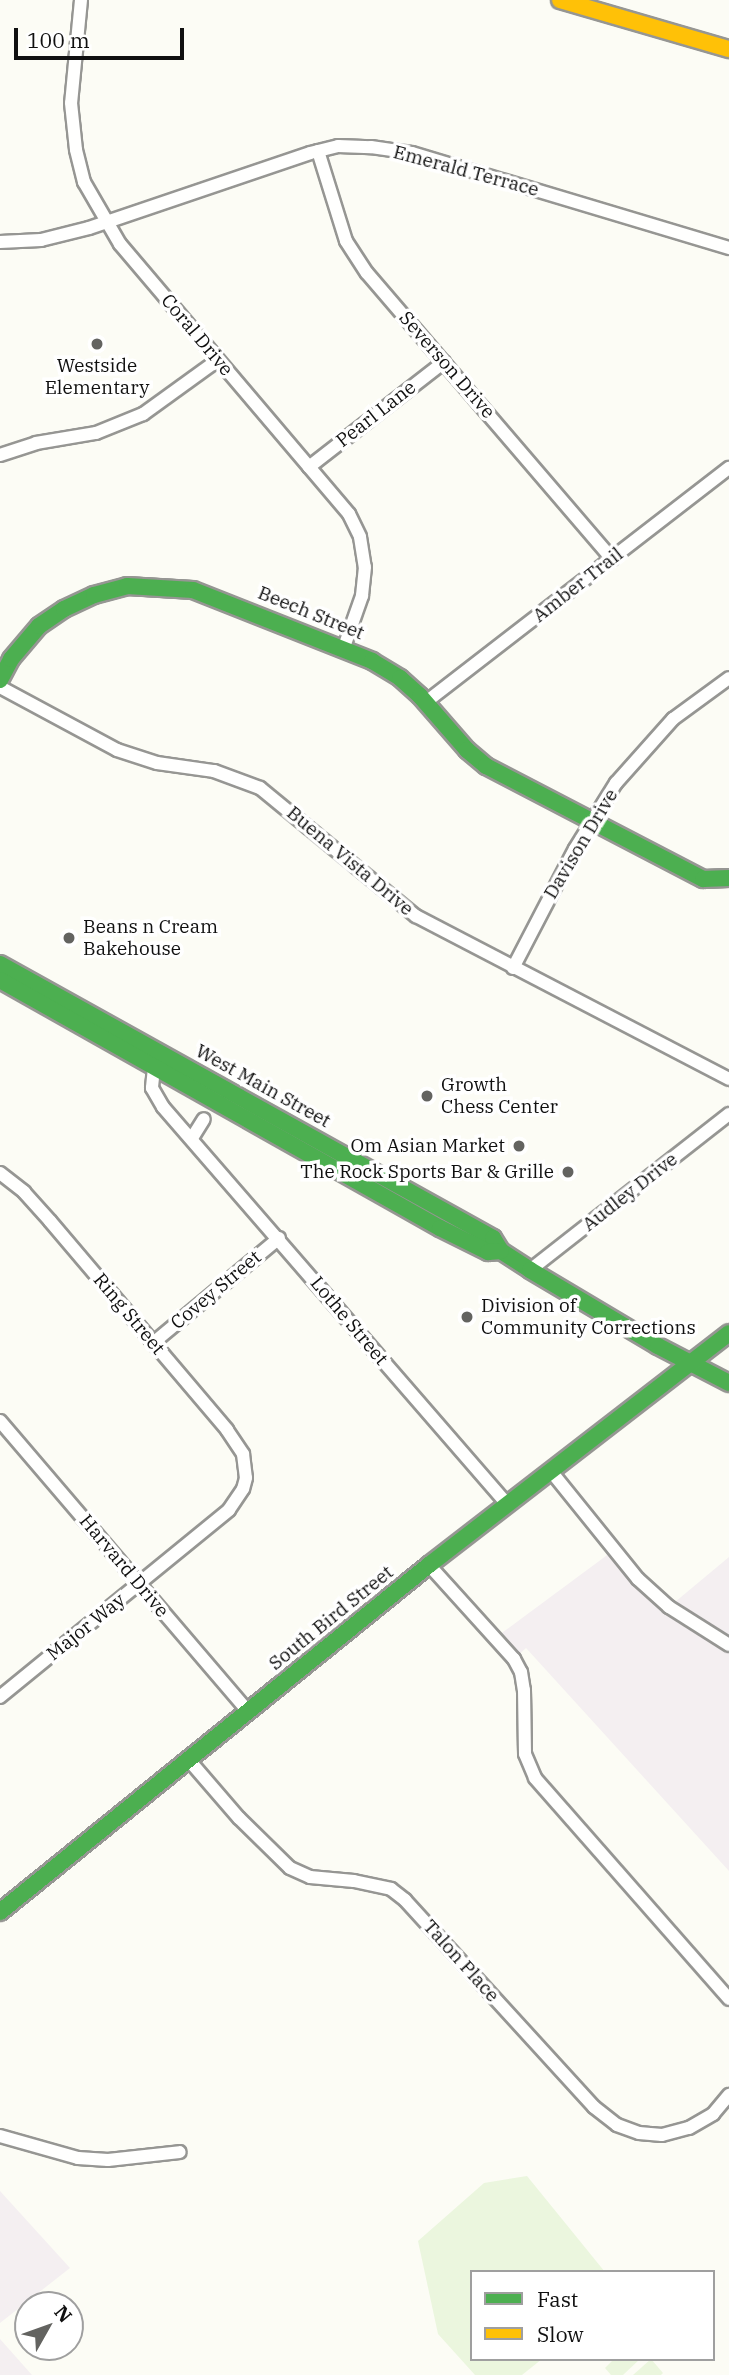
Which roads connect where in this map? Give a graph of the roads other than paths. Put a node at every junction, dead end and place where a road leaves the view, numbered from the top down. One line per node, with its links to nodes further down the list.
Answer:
1 (81, 0): 5 (street, Coral Drive)
2 (561, 0): 3 (main road)
3 (729, 49)
4 (318, 151): 5 (street, Emerald Terrace); 7 (street, Emerald Terrace); 9 (street, Severson Drive)
5 (106, 222): 6 (street, Emerald Terrace); 8 (street, Coral Drive)
6 (0, 242)
7 (729, 248)
8 (218, 360): 10 (street); 11 (street, Coral Drive)
9 (444, 362): 11 (street, Pearl Lane); 13 (street, Severson Drive)
10 (0, 454)
11 (309, 467): 14 (street, Coral Drive)
12 (729, 468): 13 (street, Amber Trail)
13 (612, 559): 18 (street, Amber Trail)
14 (344, 647): 16 (main road, Beech Street); 18 (main road, Beech Street)
15 (729, 678): 19 (street, Davison Drive)
16 (0, 680)
17 (0, 687): 22 (street, Buena Vista Drive)
18 (426, 702): 19 (main road, Beech Street)
19 (591, 821): 20 (main road, Beech Street); 22 (street, Davison Drive)
20 (729, 878)
21 (0, 964): 31 (main road, West Main Street)
22 (513, 968): 25 (street, Buena Vista Drive)
23 (0, 980): 24 (main road, West Main Street)
24 (154, 1068): 28 (street, Lothe Street); 31 (main road, West Main Street)
25 (729, 1079)
26 (729, 1114): 32 (street, Audley Drive)
27 (204, 1119): 28 (street)
28 (192, 1138): 30 (street, Lothe Street)
29 (0, 1173): 34 (street, Ring Street)
30 (279, 1238): 34 (street, Covey Street); 40 (street, Lothe Street)
31 (501, 1251): 32 (main road, West Main Street)
32 (530, 1270): 35 (main road, West Main Street)
33 (729, 1333): 35 (main road, South Bird Street)
34 (153, 1343): 38 (street, Ring Street)
35 (692, 1362): 36 (main road, West Main Street); 39 (main road, South Bird Street)
36 (729, 1383)
37 (0, 1421): 42 (street, Harvard Drive)
38 (245, 1464): 42 (street, Major Way)
39 (550, 1470): 40 (main road, South Bird Street); 43 (street)
40 (507, 1504): 41 (main road, South Bird Street)
41 (429, 1565): 45 (main road, South Bird Street); 48 (street)
42 (139, 1584): 44 (street, Major Way); 45 (street, Harvard Drive)
43 (729, 1645)
44 (3, 1690)
45 (248, 1711): 46 (main road, South Bird Street)
46 (188, 1759): 47 (main road, South Bird Street); 49 (street, Talon Place)
47 (0, 1912)
48 (729, 1999)
49 (729, 2095)
50 (0, 2136): 51 (street)
51 (180, 2152)

